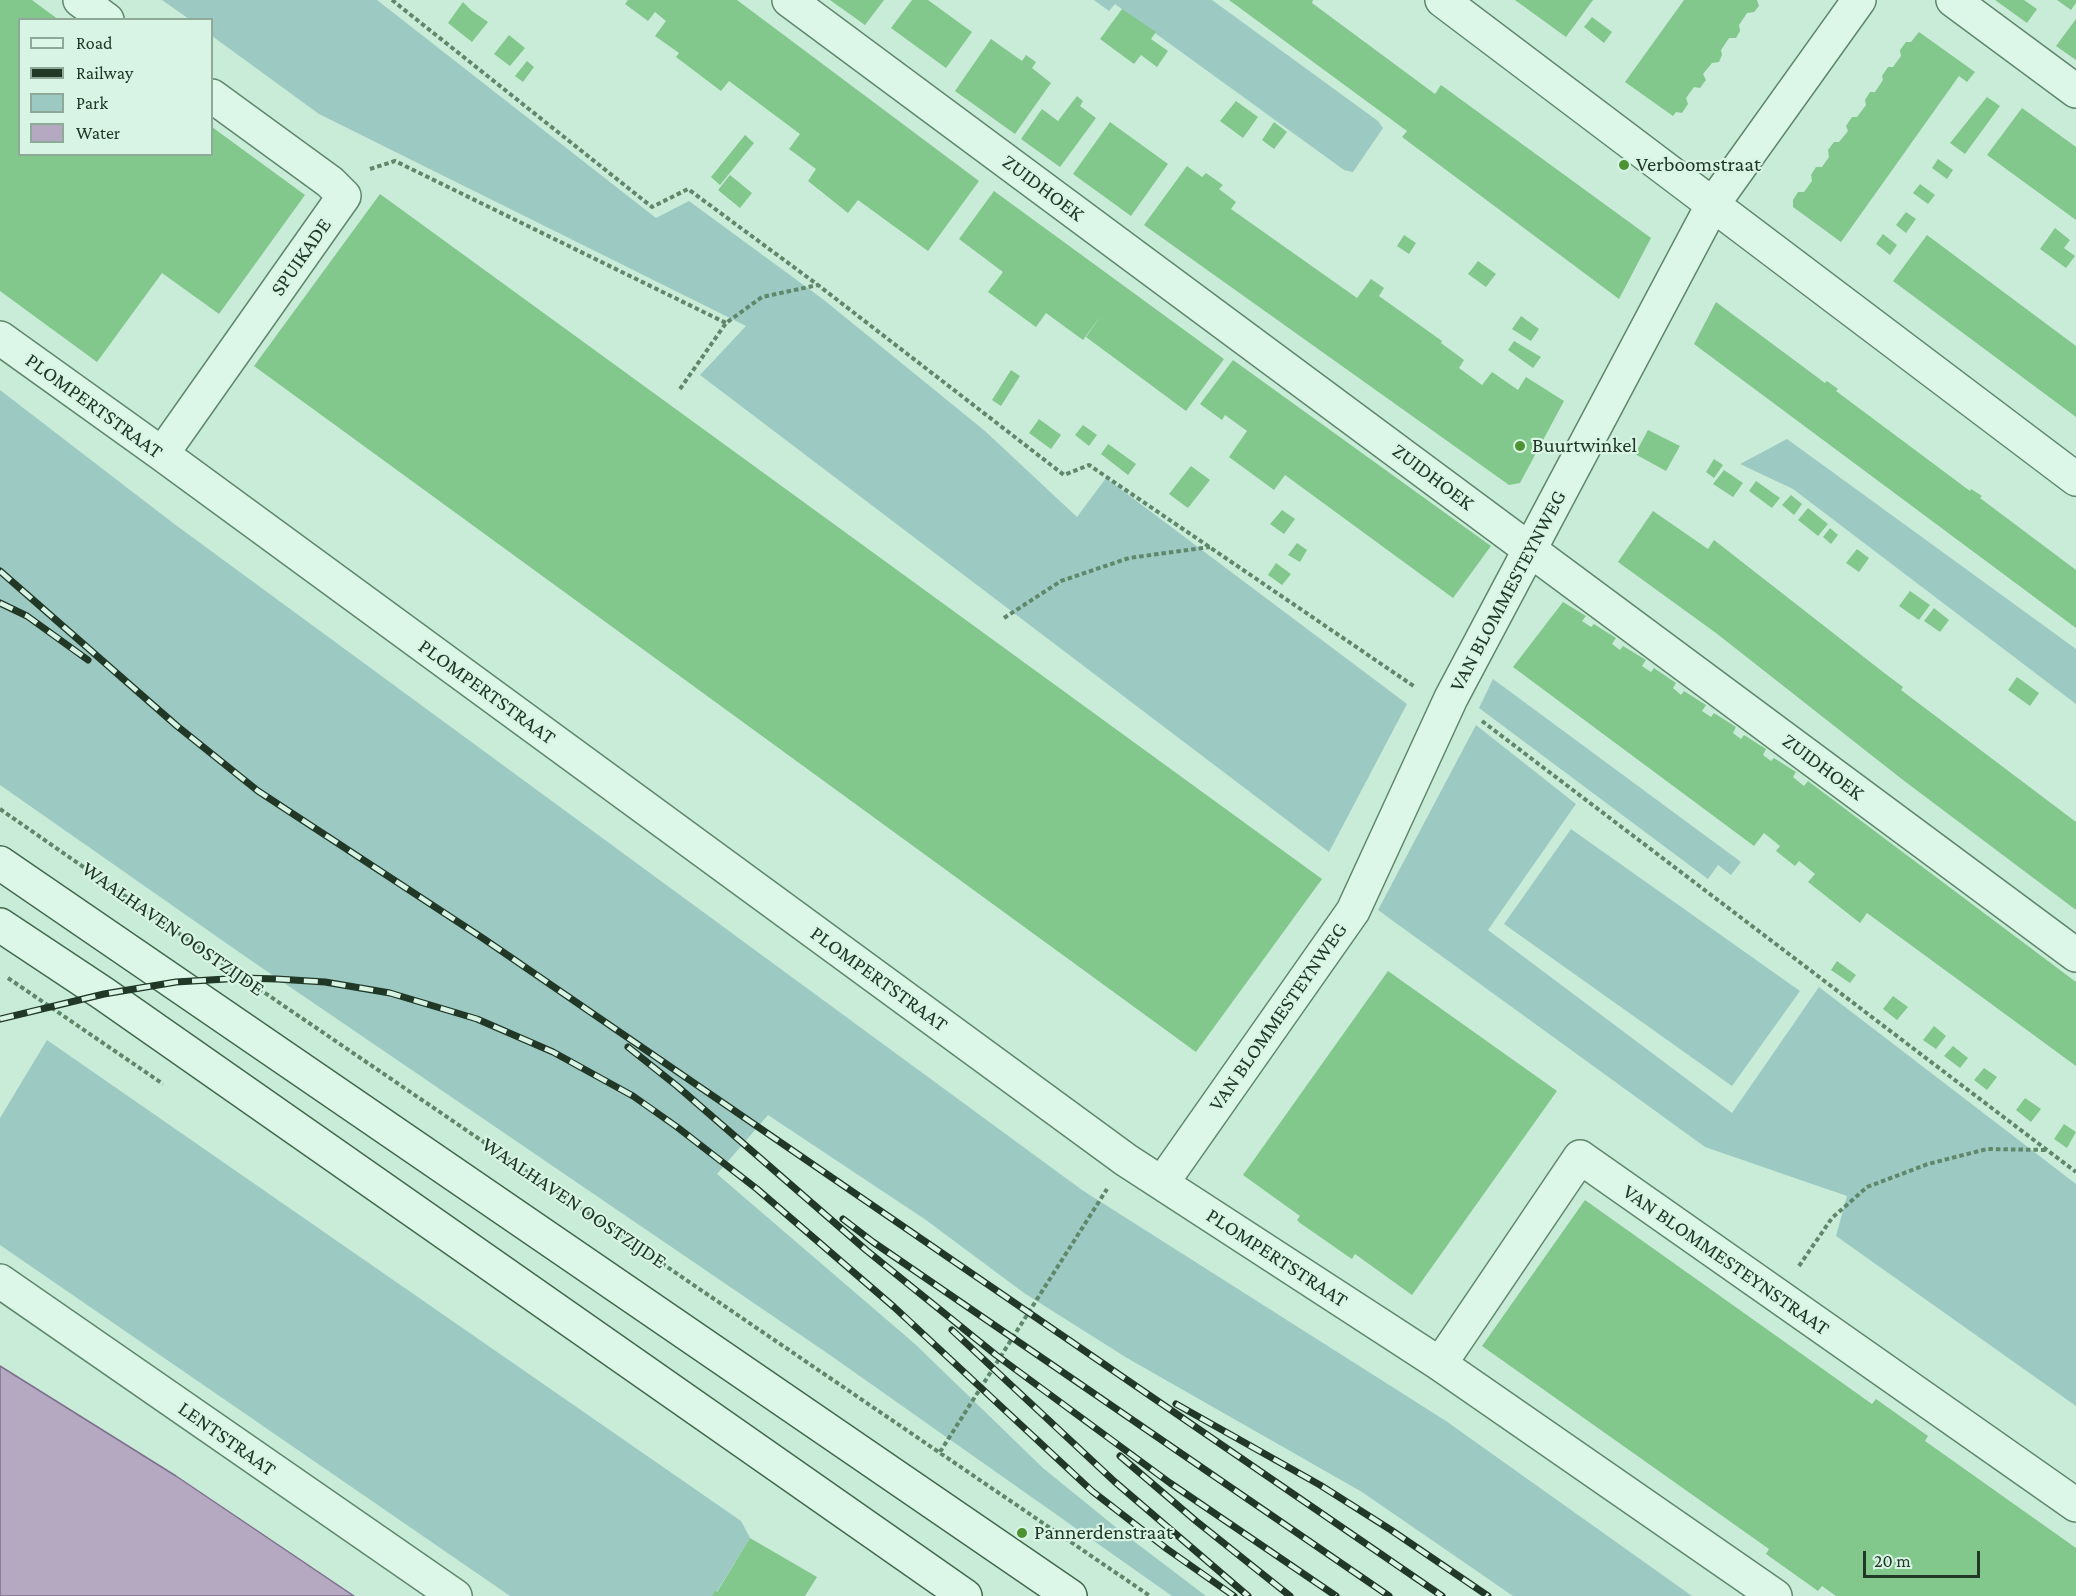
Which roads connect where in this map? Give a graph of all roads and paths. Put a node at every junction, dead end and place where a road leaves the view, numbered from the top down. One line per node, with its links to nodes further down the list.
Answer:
1 (80, 0): 7 (street)
2 (392, 0): 12 (path)
3 (789, 0): 19 (street, ZUIDHOEK)
4 (1442, 0): 11 (street)
5 (1859, 0): 11 (street, VAN BLOMMESTEYNWEG)
6 (1953, 0): 8 (street)
7 (104, 18)
8 (2076, 91)
9 (213, 97): 10 (street)
10 (330, 182): 13 (path); 16 (street, SPUIKADE)
11 (1713, 204): 17 (street); 19 (street, VAN BLOMMESTEYNWEG)
12 (818, 285): 13 (path); 18 (path)
13 (726, 324): 15 (path)
14 (0, 338): 16 (street, PLOMPERTSTRAAT)
15 (680, 389)
16 (162, 454): 27 (street, PLOMPERTSTRAAT)
17 (2076, 479)
18 (1210, 547): 20 (path); 21 (path)
19 (1530, 549): 21 (street, VAN BLOMMESTEYNWEG); 25 (street, ZUIDHOEK)
20 (1004, 618)
21 (1451, 698): 26 (path); 29 (street, VAN BLOMMESTEYNWEG)
22 (0, 809): 33 (path, WAALHAVEN OOSTZIJDE)
23 (0, 863): 37 (street, WAALHAVEN OOSTZIJDE)
24 (0, 925): 36 (street)
25 (2076, 955)
26 (2047, 1150): 28 (path); 31 (path)
27 (1125, 1160): 29 (street, PLOMPERTSTRAAT); 33 (path)
28 (2076, 1172)
29 (1162, 1183): 32 (street, PLOMPERTSTRAAT)
30 (0, 1281): 35 (street, LENTSTRAAT)
31 (1778, 1297): 32 (street, VAN BLOMMESTEYNSTRAAT); 34 (street, VAN BLOMMESTEYNSTRAAT)
32 (1440, 1364): 39 (street, PLOMPERTSTRAAT)
33 (940, 1452): 38 (path, WAALHAVEN OOSTZIJDE)
34 (2076, 1505)
35 (455, 1596)
36 (965, 1596)
37 (1070, 1596)
38 (1150, 1596)
39 (1775, 1596)

